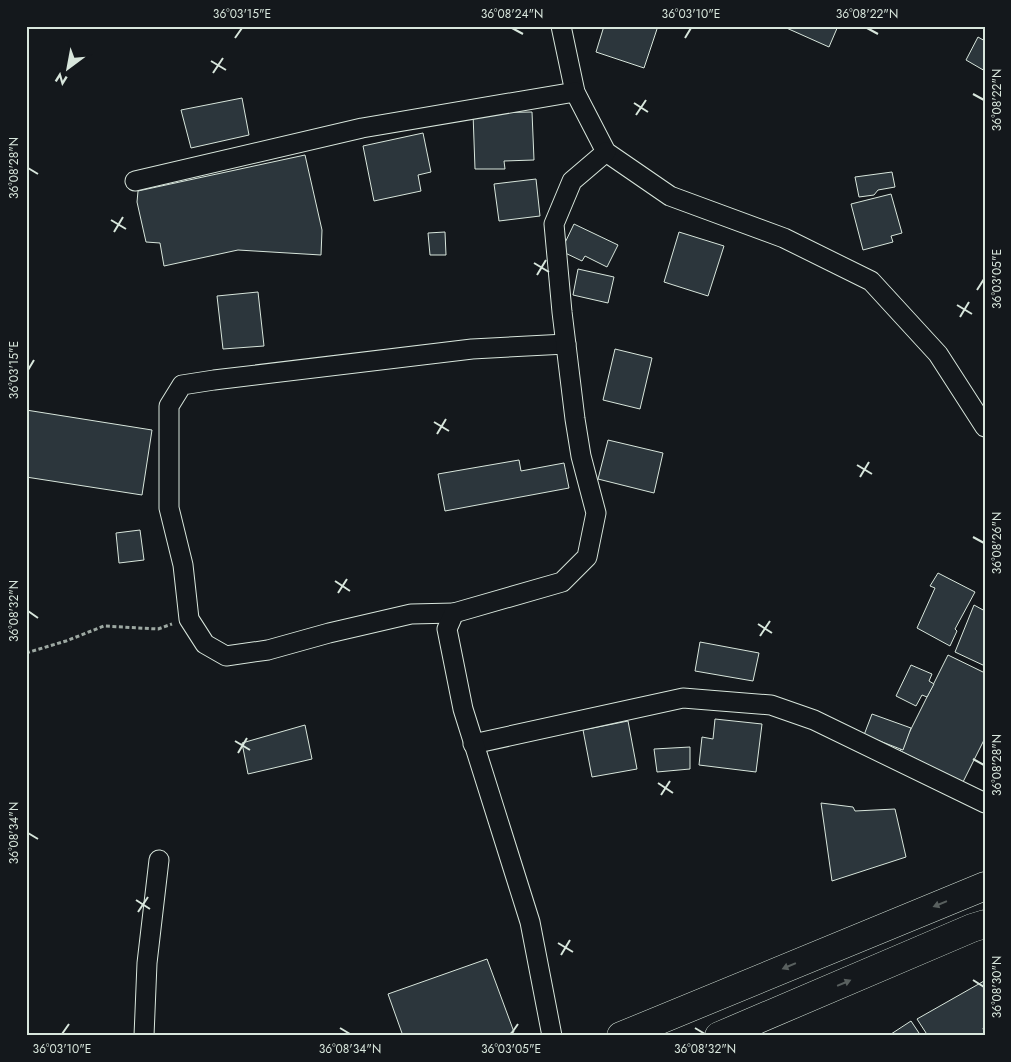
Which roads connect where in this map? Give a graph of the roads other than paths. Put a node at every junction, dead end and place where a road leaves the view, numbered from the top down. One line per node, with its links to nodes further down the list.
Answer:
1 (561, 26): 2 (street)
2 (575, 92): 3 (street); 4 (street)
3 (606, 152): 5 (street); 6 (street)
4 (135, 181)
5 (566, 344): 7 (street); 7 (street)
6 (985, 427)
7 (454, 613): 8 (street)
8 (474, 744): 9 (street); 15 (street)
9 (985, 803)
10 (158, 860): 14 (street)
11 (985, 886): 16 (highway, one-way to 16)
12 (985, 924): 13 (highway, one-way to 12)
13 (753, 1029): 17 (highway)
14 (144, 1036)
15 (552, 1036)
16 (622, 1036)
17 (719, 1036)

